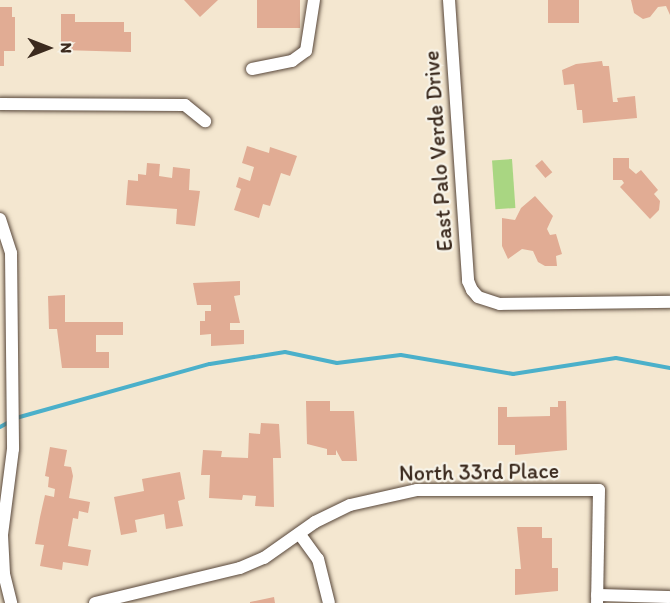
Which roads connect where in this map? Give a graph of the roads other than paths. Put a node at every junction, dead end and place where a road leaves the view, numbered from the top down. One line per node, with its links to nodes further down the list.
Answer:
1 (314, 0): 3 (street)
2 (449, 0): 7 (street, East Palo Verde Drive)
3 (252, 69)
4 (0, 104): 5 (street)
5 (205, 121)
6 (0, 219): 11 (street)
7 (670, 302)
8 (301, 536): 10 (street, North 33rd Place); 12 (street, North 33rd Place); 13 (street)
9 (670, 597): 10 (street)
10 (597, 599)
11 (11, 603)
12 (95, 603)
13 (329, 603)

